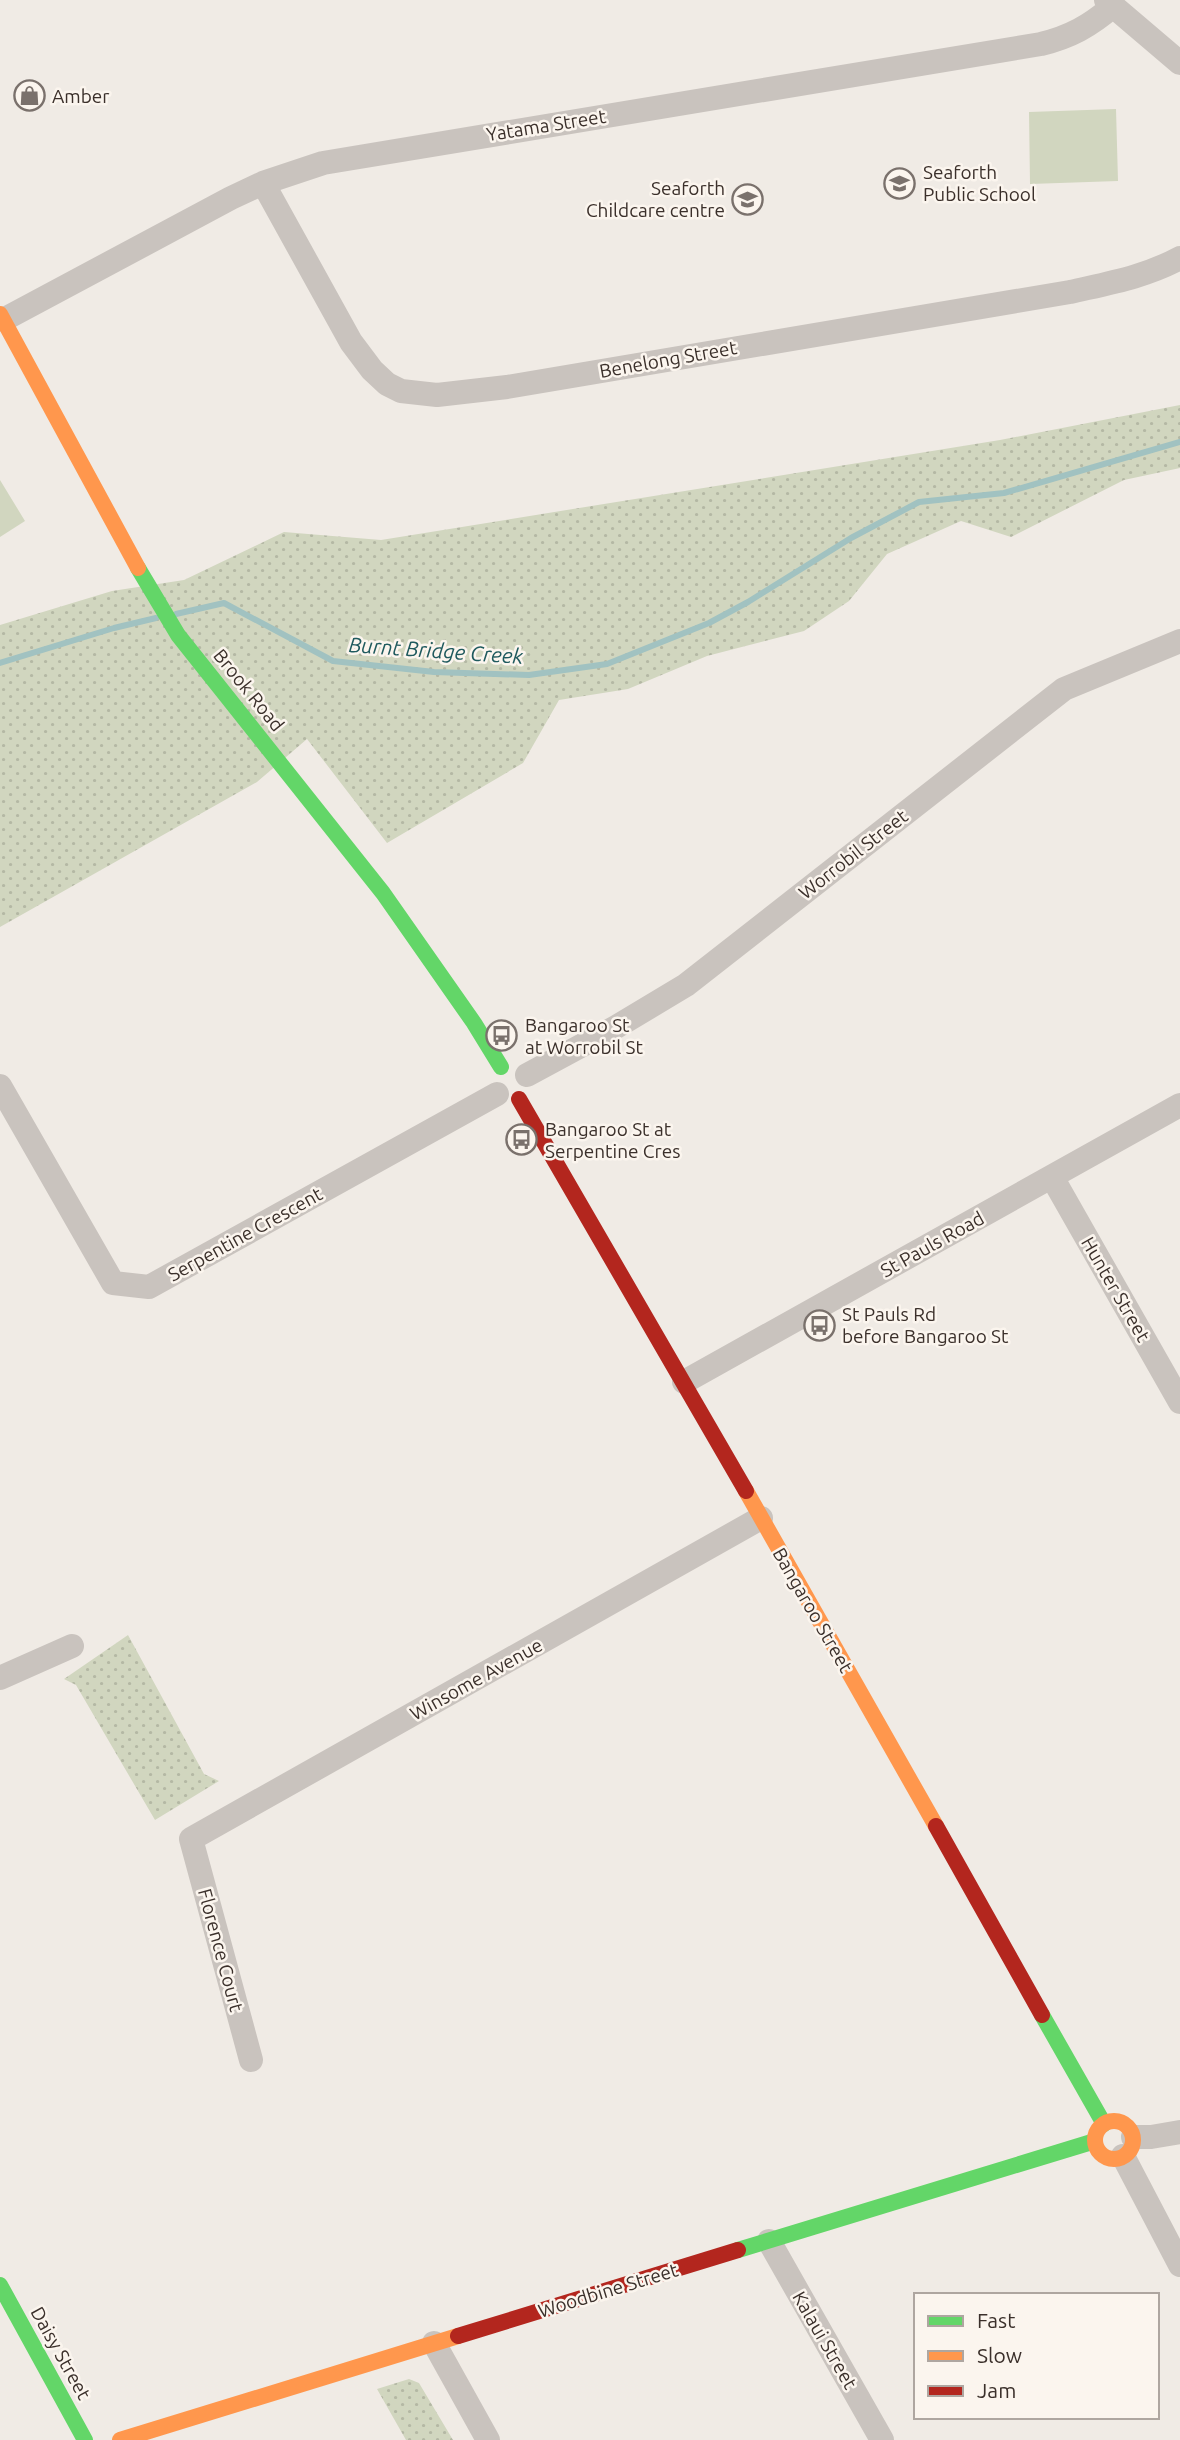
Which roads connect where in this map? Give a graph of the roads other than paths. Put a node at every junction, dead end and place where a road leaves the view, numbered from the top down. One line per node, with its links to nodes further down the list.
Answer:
1 (1109, 3): 2 (street); 3 (street, Yatama Street)
2 (1180, 63)
3 (263, 183): 4 (street, Benelong Street); 5 (street, Yatama Street)
4 (1180, 258)
5 (2, 317): 7 (street, Brook Road)
6 (1180, 641): 8 (street, Worrobil Street)
7 (501, 1068): 8 (street); 10 (street)
8 (527, 1075): 10 (street)
9 (0, 1086): 10 (street, Serpentine Crescent)
10 (508, 1096): 13 (street, Bangaroo Street)
11 (1180, 1105): 12 (street, St Pauls Road)
12 (1052, 1177): 13 (street, St Pauls Road); 14 (street, Hunter Street)
13 (684, 1382): 15 (street, Bangaroo Street)
14 (1180, 1402)
15 (761, 1518): 18 (street, Winsome Avenue); 20 (street, Bangaroo Street)
16 (72, 1646): 17 (street)
17 (0, 1678)
18 (191, 1839): 19 (street, Florence Court)
19 (251, 2060)
20 (1104, 2124): 22 (street); 23 (street)
21 (1180, 2132): 23 (street)
22 (1095, 2141): 23 (street); 24 (street, Woodbine Street)
23 (1128, 2147): 25 (street)
24 (769, 2241): 27 (street, Woodbine Street); 31 (street, Kalaui Street)
25 (1180, 2265)
26 (0, 2285): 28 (street, Daisy Street)
27 (435, 2343): 29 (street, Woodbine Street); 30 (street)
28 (85, 2440)
29 (120, 2440)
30 (488, 2440)
31 (882, 2440)

